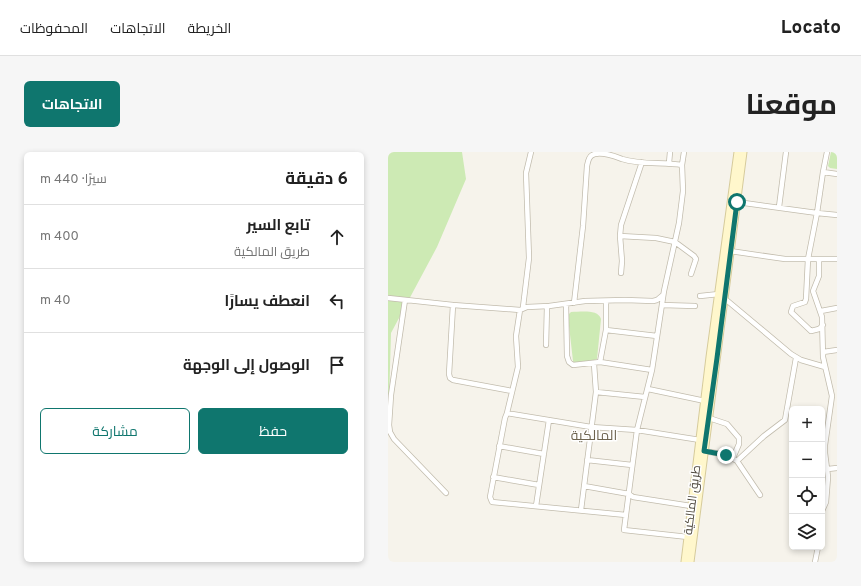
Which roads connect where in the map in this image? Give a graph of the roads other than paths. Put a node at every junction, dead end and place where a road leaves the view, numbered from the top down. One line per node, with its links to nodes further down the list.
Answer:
1 (531, 152): 40 (street)
2 (670, 152): 11 (street)
3 (684, 152): 12 (street)
4 (738, 152): 10 (main road, طريق المالكية)
5 (743, 152): 10 (main road, طريق المالكية)
6 (786, 152): 16 (street)
7 (827, 152): 13 (street)
8 (610, 153): 9 (street); 34 (street)
9 (642, 162): 11 (street); 19 (street)
10 (739, 162): 15 (main road, طريق المالكية)
11 (669, 163): 12 (street)
12 (682, 164): 21 (street)
13 (823, 172): 14 (street); 17 (street)
14 (837, 174)
15 (734, 202): 16 (street); 20 (main road, طريق المالكية)
16 (779, 208): 17 (street)
17 (817, 213): 18 (street); 23 (street)
18 (837, 215)
19 (620, 236): 21 (street); 26 (street)
20 (729, 241): 22 (main road, طريق المالكية); 30 (main road, طريق المالكية)
21 (675, 242): 27 (street); 28 (street)
22 (730, 251): 23 (street); 30 (main road, طريق المالكية)
23 (808, 259): 24 (street); 43 (street)
24 (819, 259): 25 (street); 42 (street)
25 (837, 259)
26 (621, 273)
27 (691, 274)
28 (663, 295): 33 (street); 37 (street)
29 (700, 296): 30 (street)
30 (721, 296): 49 (main road, طريق المالكية); 50 (street)
31 (388, 298): 32 (street)
32 (405, 300): 36 (street); 80 (street)
33 (606, 302): 34 (street); 44 (street)
34 (574, 303): 35 (street)
35 (566, 304): 38 (street); 52 (street)
36 (453, 305): 40 (street); 56 (street)
37 (662, 305): 39 (street); 45 (street)
38 (547, 306): 40 (street); 46 (street)
39 (695, 306)
40 (522, 308): 56 (street)
41 (837, 308): 42 (street)
42 (821, 312): 43 (street)
43 (823, 325): 48 (street)
44 (606, 330): 45 (street); 51 (street)
45 (657, 336): 54 (street)
46 (546, 345)
47 (837, 350): 48 (street)
48 (823, 352): 53 (street)
49 (714, 358): 61 (main road, طريق المالكية); 63 (main road, طريق المالكية)
50 (796, 358): 53 (street); 72 (street)
51 (600, 362): 52 (street); 54 (street)
52 (594, 364): 57 (street)
53 (825, 366): 59 (street)
54 (652, 370): 55 (street)
55 (648, 389): 60 (street); 61 (street)
56 (512, 391): 62 (street)
57 (596, 392): 60 (street); 65 (street)
58 (837, 394): 59 (street)
59 (832, 396): 75 (street)
60 (645, 397): 66 (street)
61 (705, 401): 67 (main road, طريق المالكية)
62 (507, 413): 64 (street); 68 (street)
63 (709, 418): 69 (main road, طريق المالكية); 72 (street)
64 (549, 420): 65 (street); 70 (street)
65 (591, 427): 66 (street); 71 (street)
66 (637, 430): 67 (street); 73 (street)
67 (700, 440): 79 (main road, طريق المالكية)
68 (499, 446): 70 (street); 76 (street)
69 (704, 451): 72 (street); 79 (main road, طريق المالكية)
70 (544, 454): 77 (street)
71 (587, 460): 73 (street); 78 (street)
72 (735, 460): 82 (street)
73 (632, 465): 81 (street)
74 (837, 468): 75 (street)
75 (828, 469): 83 (street)
76 (494, 477): 77 (street); 84 (street)
77 (539, 485): 84 (street)
78 (584, 486): 81 (street); 86 (street)
79 (696, 488): 85 (main road, طريق المالكية); 88 (main road, طريق المالكية)
80 (446, 493)
81 (629, 494): 85 (street); 87 (street)
82 (760, 494)
83 (825, 504)
84 (536, 506): 86 (street)
85 (691, 506): 88 (main road, طريق المالكية)
86 (581, 510): 87 (street)
87 (626, 515): 88 (street)
88 (690, 534): 90 (main road, طريق المالكية); 91 (main road, طريق المالكية)
89 (817, 550): 92 (street)
90 (685, 562)
91 (690, 562)
92 (815, 562)

